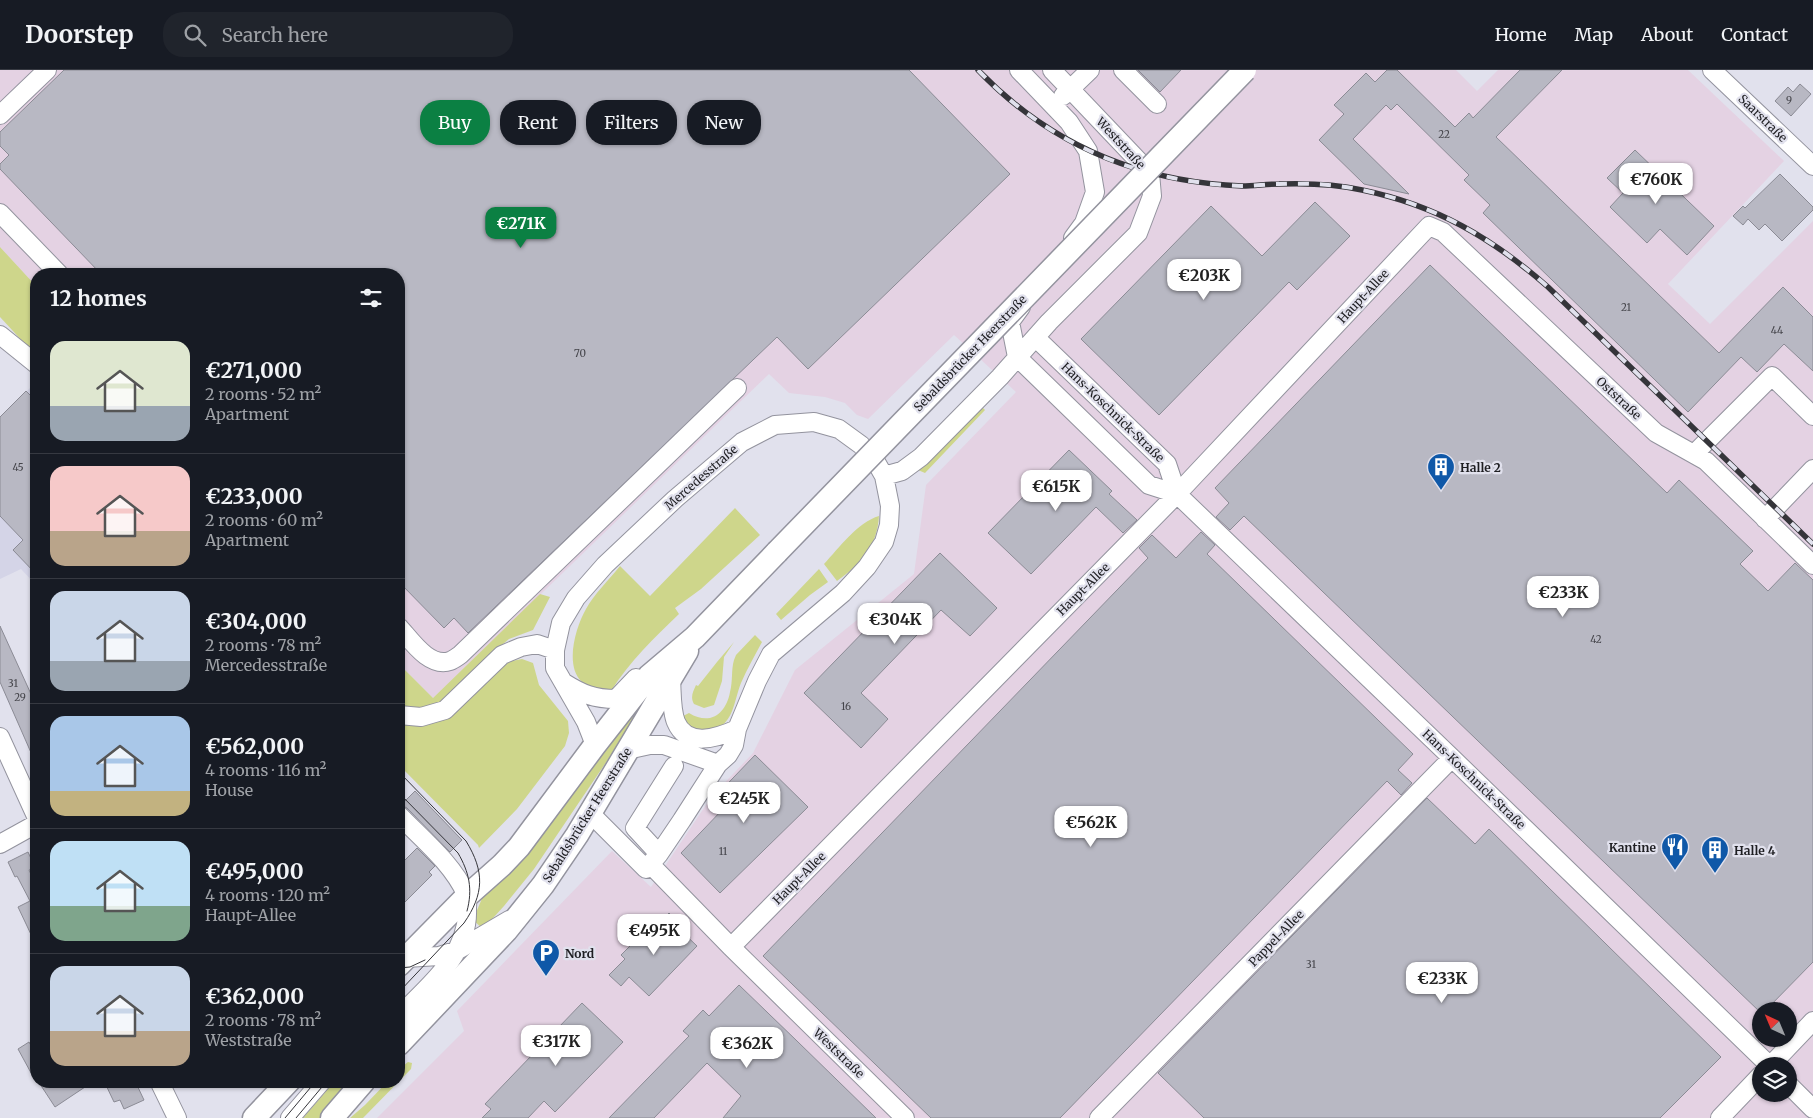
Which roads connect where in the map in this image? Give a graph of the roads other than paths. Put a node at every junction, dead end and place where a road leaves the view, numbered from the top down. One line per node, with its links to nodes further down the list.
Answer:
1 (47, 70): 11 (street)
2 (1020, 70): 10 (street)
3 (1052, 70): 8 (street, Weststraße)
4 (1090, 70): 8 (street)
5 (1123, 70): 9 (street)
6 (1245, 70): 30 (main road, Sebaldsbrücker Heerstraße, bridge)
7 (1712, 70): 12 (street, Saarstraße)
8 (1070, 89): 10 (street); 17 (street, Weststraße)
9 (1157, 104)
10 (1054, 105): 18 (street)
11 (0, 115)
12 (1813, 166)
13 (0, 212): 15 (street)
14 (1429, 226): 22 (street, Oststraße); 25 (street, Haupt-Allee)
15 (53, 268)
16 (0, 334): 19 (street)
17 (1036, 338): 18 (street, Weststraße); 25 (street, Hans-Koschnick-Straße)
18 (1017, 357): 24 (street, Weststraße); 25 (street, Hans-Koschnick-Straße)
19 (30, 359)
20 (737, 388): 28 (street)
21 (1813, 416): 22 (street)
22 (1694, 454): 26 (street, Oststraße)
23 (1813, 469): 26 (street)
24 (884, 476): 29 (street, Mercedesstraße); 33 (street, Mercedesstraße)
25 (1177, 494): 37 (street, Hans-Koschnick-Straße); 48 (street, Haupt-Allee)
26 (1765, 519): 27 (street, Oststraße)
27 (1813, 565)
28 (405, 633)
29 (555, 650): 31 (street, Mercedesstraße); 32 (street)
30 (660, 678): 31 (street); 33 (street); 35 (main road, Sebaldsbrücker Heerstraße); 36 (main road, Sebaldsbrücker Heerstraße)
31 (561, 680): 35 (street, Mercedesstraße)
32 (405, 716)
33 (737, 728): 38 (street, Mercedesstraße)
34 (0, 737): 40 (street)
35 (595, 745): 46 (main road, Sebaldsbrücker Heerstraße)
36 (627, 750): 38 (street); 41 (main road, Sebaldsbrücker Heerstraße)
37 (1452, 758): 55 (street, Hans-Koschnick-Straße); 69 (street, Pappel-Allee)
38 (718, 764): 45 (street, Mercedesstraße)
39 (674, 766): 45 (street, Weststraße)
40 (30, 803)
41 (590, 813): 45 (street); 47 (main road, Sebaldsbrücker Heerstraße)
42 (405, 821): 46 (street)
43 (30, 827): 44 (street)
44 (0, 844)
45 (655, 859): 48 (street, Weststraße)
46 (467, 896): 49 (street); 50 (main road, Sebaldsbrücker Heerstraße)
47 (520, 914): 49 (street); 54 (main road, Sebaldsbrücker Heerstraße)
48 (731, 947): 68 (street, Weststraße)
49 (458, 950): 51 (street); 52 (street)
50 (405, 955)
51 (405, 959)
52 (405, 1010)
53 (1813, 1021): 56 (street)
54 (405, 1038)
55 (1761, 1057)
56 (1779, 1057)
57 (1752, 1084): 70 (street)
58 (162, 1088): 64 (street)
59 (282, 1088): 65 (main road)
60 (358, 1088): 67 (main road)
61 (309, 1089): 66 (street)
62 (1797, 1093): 63 (street)
63 (1813, 1109)
64 (177, 1118)
65 (254, 1118)
66 (290, 1118)
67 (332, 1118)
68 (905, 1118)
69 (1099, 1118)
70 (1720, 1118)

